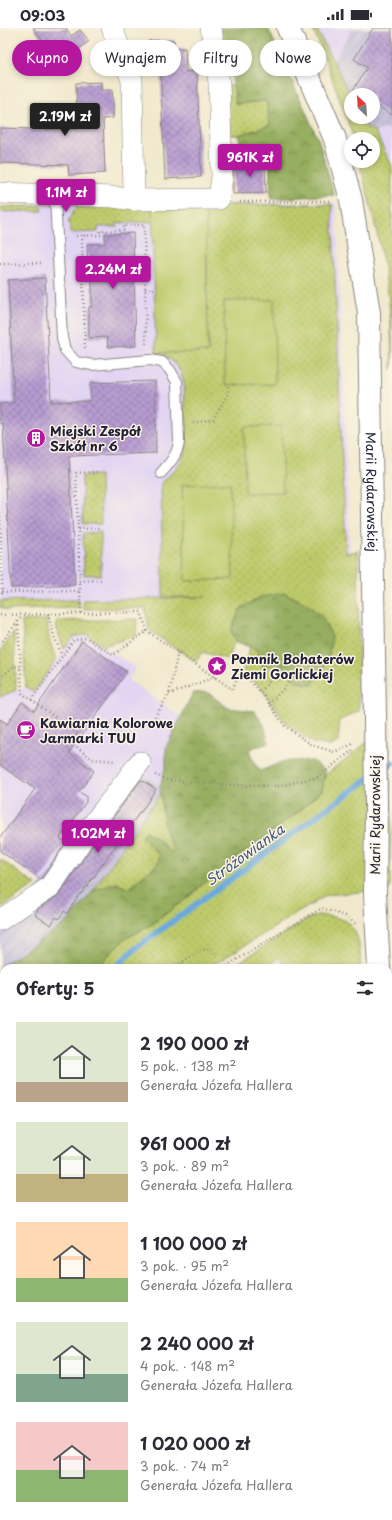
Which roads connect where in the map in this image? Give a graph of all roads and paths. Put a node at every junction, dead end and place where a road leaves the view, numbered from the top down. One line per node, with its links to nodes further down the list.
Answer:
1 (112, 28): 6 (street)
2 (211, 28): 7 (street)
3 (288, 28): 55 (street, Marii Rydarowskiej, bridge)
4 (0, 193): 5 (street)
5 (55, 196): 6 (street); 10 (lane)
6 (134, 200): 7 (street)
7 (219, 200): 8 (path)
8 (333, 201)
9 (66, 236): 13 (path)
10 (58, 263): 11 (path); 18 (lane)
11 (0, 264)
12 (154, 289): 13 (path)
13 (145, 290): 14 (path)
14 (146, 348)
15 (85, 349): 16 (path)
16 (90, 349)
17 (228, 385): 18 (path)
18 (179, 425): 20 (lane)
19 (100, 472): 24 (path)
20 (161, 473)
21 (0, 512): 22 (path)
22 (0, 528): 27 (path)
23 (101, 528): 24 (path)
24 (78, 529): 26 (path)
25 (102, 580): 26 (path)
26 (80, 581): 27 (path)
27 (81, 591): 28 (path)
28 (81, 613): 29 (path); 33 (path)
29 (48, 614): 31 (path); 36 (path)
30 (0, 615): 31 (path)
31 (22, 616): 32 (path)
32 (18, 621): 34 (path); 38 (path)
33 (147, 632): 35 (path); 36 (path)
34 (0, 644)
35 (178, 652): 40 (path); 43 (path)
36 (62, 657): 44 (path)
37 (281, 666): 42 (path)
38 (20, 668): 41 (path); 44 (path)
39 (294, 675): 45 (path)
40 (215, 677): 42 (path); 43 (path)
41 (0, 678)
42 (261, 692): 45 (path)
43 (169, 694): 46 (path)
44 (31, 700): 49 (path)
45 (269, 704): 48 (path)
46 (155, 717)
47 (356, 747): 49 (path)
48 (334, 752)
49 (138, 764): 50 (street)
50 (0, 920)
51 (359, 926): 54 (path)
52 (218, 959): 53 (path)
53 (179, 964)
54 (230, 964)
55 (379, 964)

